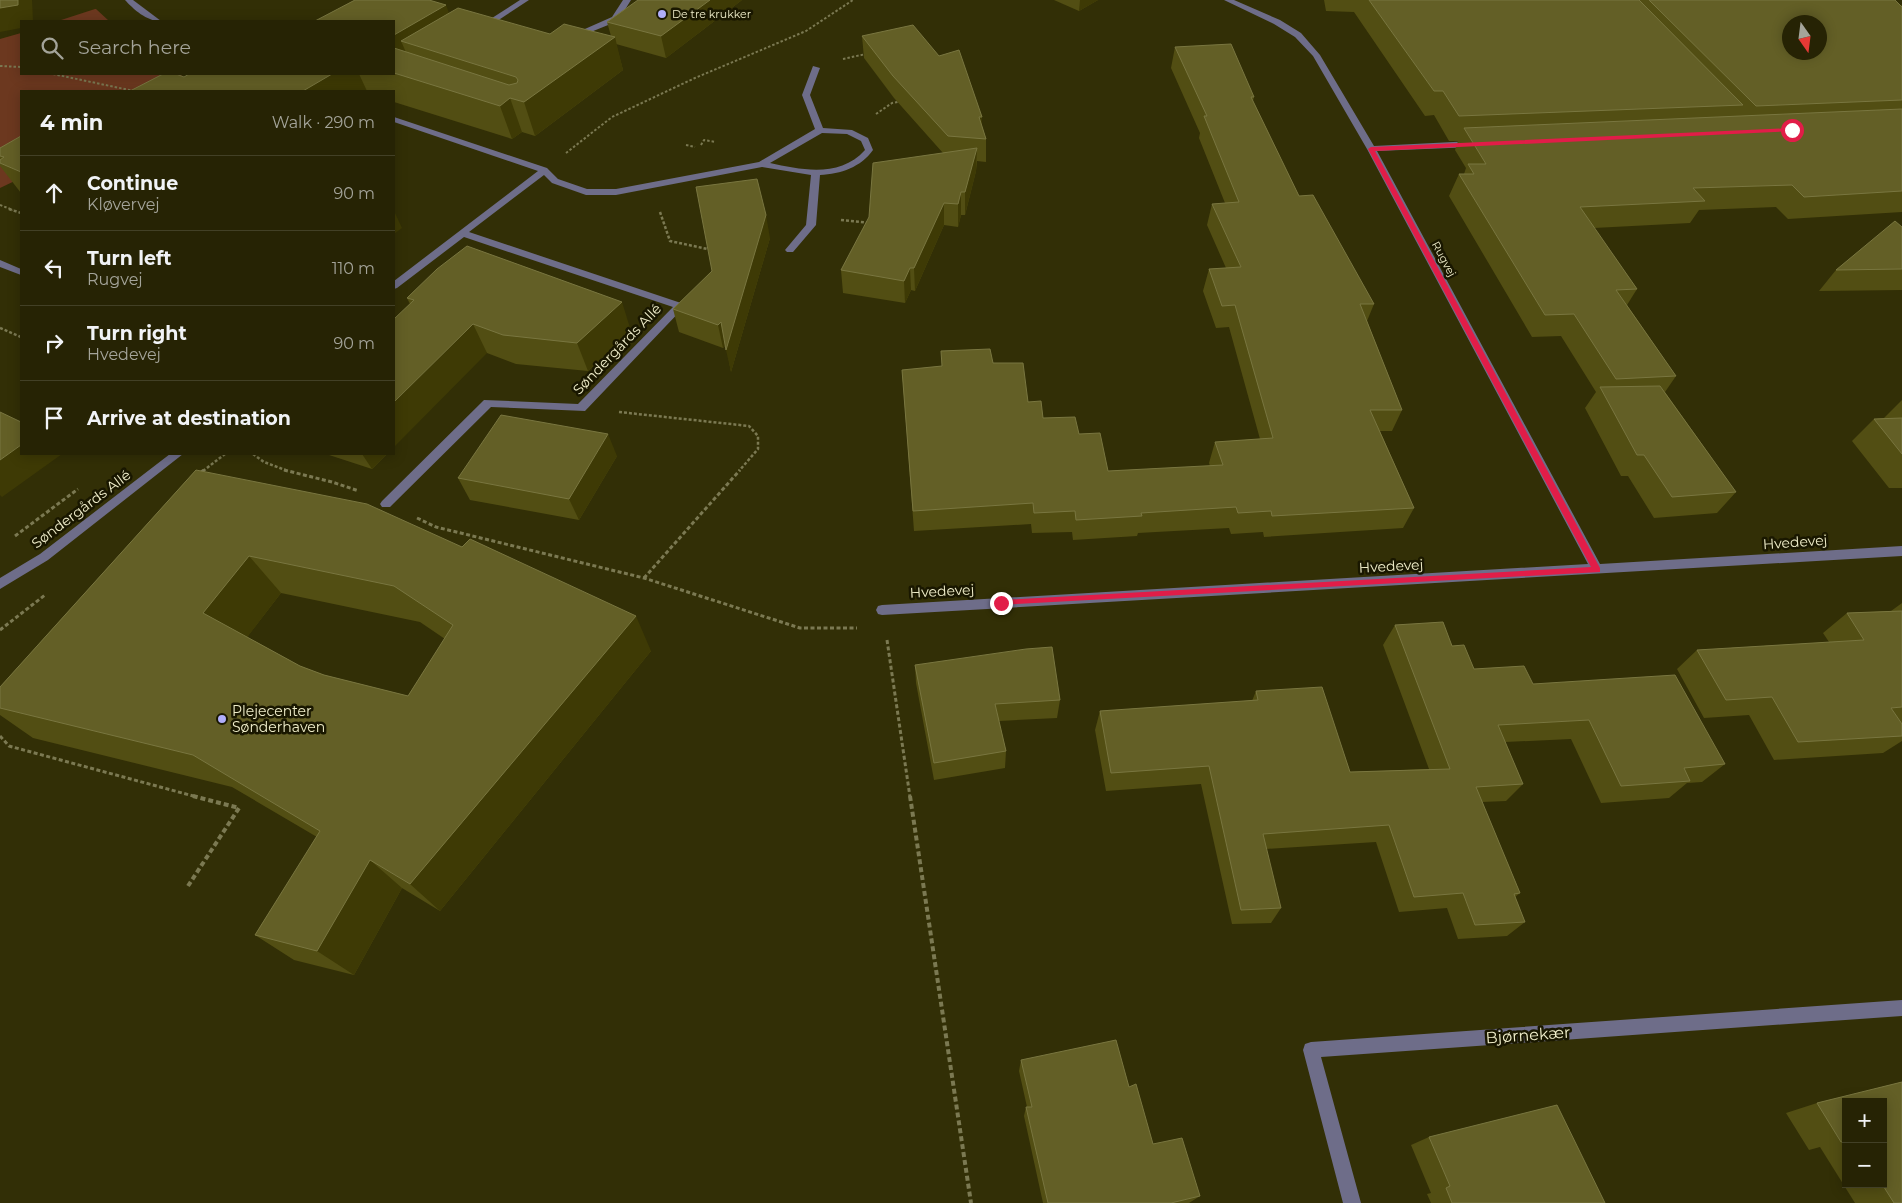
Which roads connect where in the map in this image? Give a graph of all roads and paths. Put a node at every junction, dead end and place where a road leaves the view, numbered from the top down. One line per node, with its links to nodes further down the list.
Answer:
1 (129, 0): 6 (street)
2 (526, 0): 7 (street)
3 (627, 0): 8 (street)
4 (854, 0): 22 (path)
5 (1228, 0): 20 (street, Rugvej)
6 (155, 20)
7 (485, 33)
8 (565, 39)
9 (867, 54): 12 (path)
10 (0, 66): 11 (path)
11 (20, 66)
12 (816, 68): 17 (street)
13 (58, 75): 14 (path)
14 (129, 90)
15 (910, 100): 18 (path)
16 (395, 119): 22 (street)
17 (820, 130): 18 (street); 21 (street)
18 (849, 132): 23 (street)
19 (1480, 144): 20 (street)
20 (1371, 149): 44 (street, Rugvej)
21 (762, 164): 23 (street); 24 (street)
22 (544, 170): 24 (street); 29 (street)
23 (816, 173): 27 (street)
24 (650, 185): 31 (path)
25 (0, 205): 26 (path)
26 (20, 214)
27 (812, 217): 28 (path); 30 (street)
28 (878, 223)
29 (462, 233): 34 (street); 37 (street, Søndergårds Allé)
30 (790, 250)
31 (715, 251)
32 (0, 263): 33 (street)
33 (20, 272)
34 (395, 285)
35 (0, 328): 36 (path)
36 (20, 337)
37 (581, 408): 41 (street, Søndergårds Allé); 45 (path)
38 (176, 455): 46 (street, Søndergårds Allé)
39 (254, 455): 41 (path)
40 (80, 488): 42 (path, Søndergårds Allé)
41 (386, 504): 45 (path)
42 (12, 538)
43 (1902, 551): 44 (street, Hvedevej)
44 (1597, 570): 47 (street, Hvedevej)
45 (644, 578): 48 (path)
46 (0, 584)
47 (882, 610): 48 (path)
48 (885, 628): 52 (path)
49 (0, 736): 50 (path)
50 (188, 886)
51 (1902, 1008): 53 (street, Bjørnekær)
52 (971, 1203)
53 (1352, 1203)

